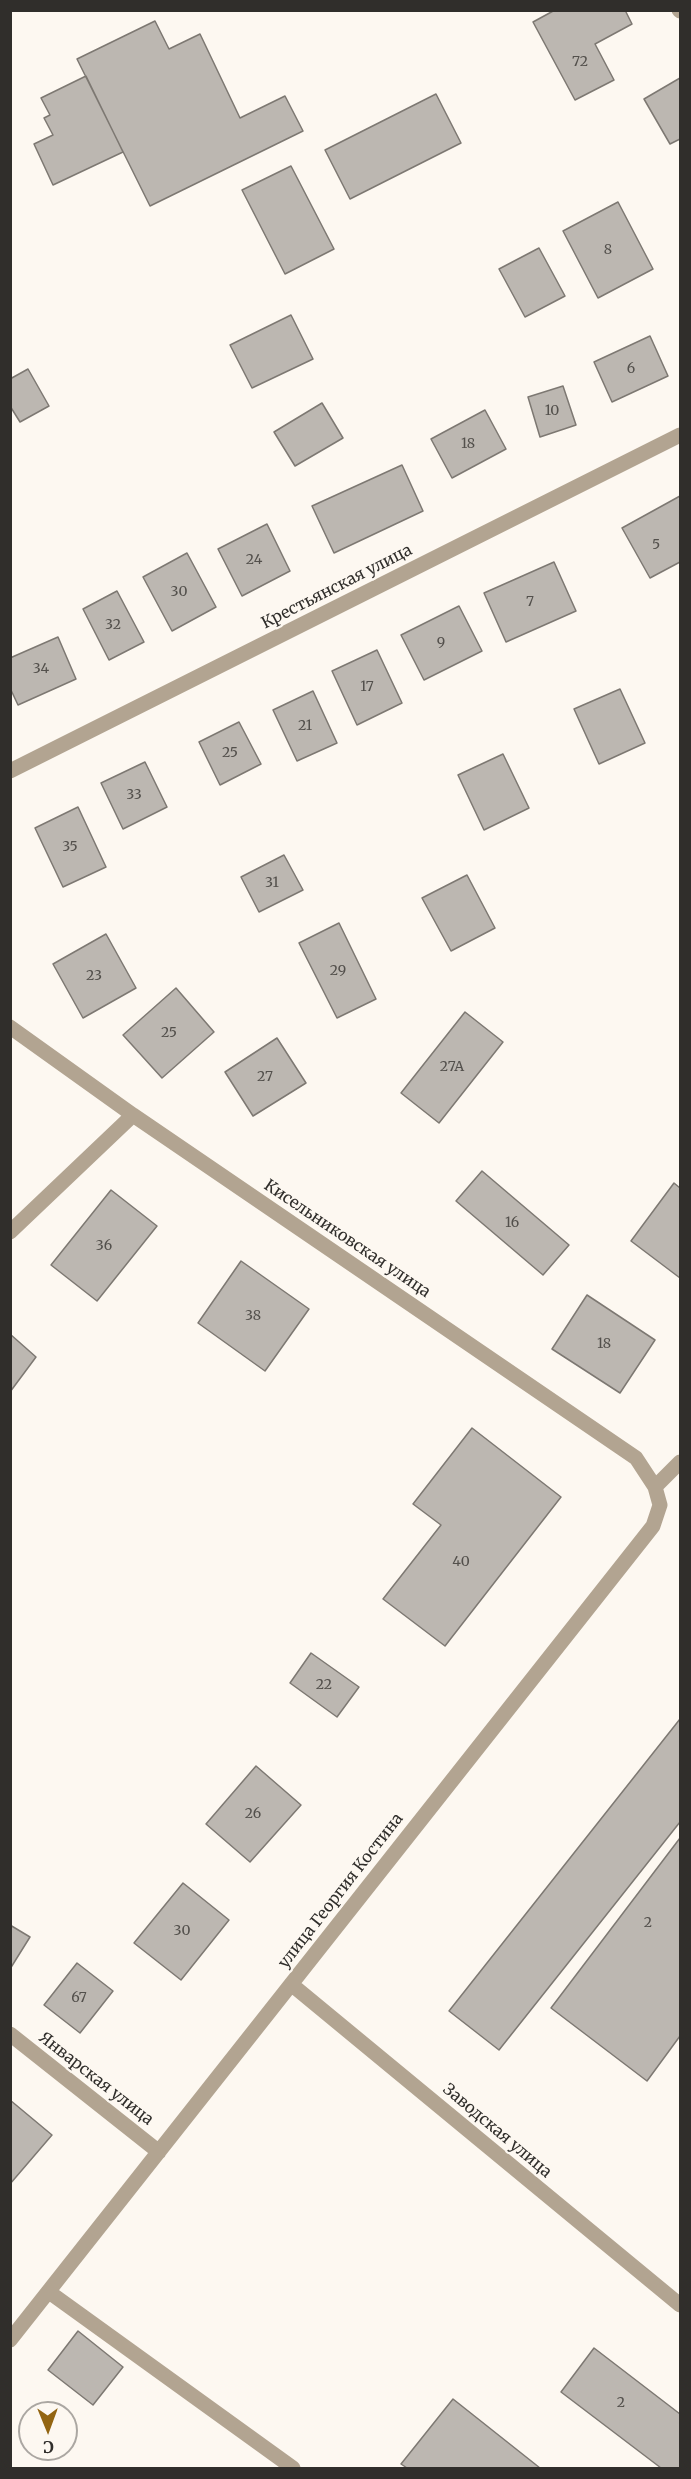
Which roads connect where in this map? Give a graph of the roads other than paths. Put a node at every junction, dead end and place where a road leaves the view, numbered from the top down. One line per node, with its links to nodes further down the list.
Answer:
1 (681, 435): 2 (street, Крестьянская улица)
2 (10, 771)
3 (10, 1027): 4 (street, Кисельниковская улица)
4 (133, 1115): 5 (street); 7 (street, Кисельниковская улица)
5 (10, 1232)
6 (681, 1462): 7 (street)
7 (655, 1487): 8 (street, улица Георгия Костина)
8 (291, 1984): 10 (street, улица Георгия Костина); 12 (street, Заводская улица)
9 (10, 2034): 10 (street, Январская улица)
10 (159, 2152): 11 (street, улица Георгия Костина)
11 (49, 2292): 13 (street, улица Георгия Костина); 14 (street)
12 (681, 2305)
13 (10, 2340)
14 (292, 2469)

